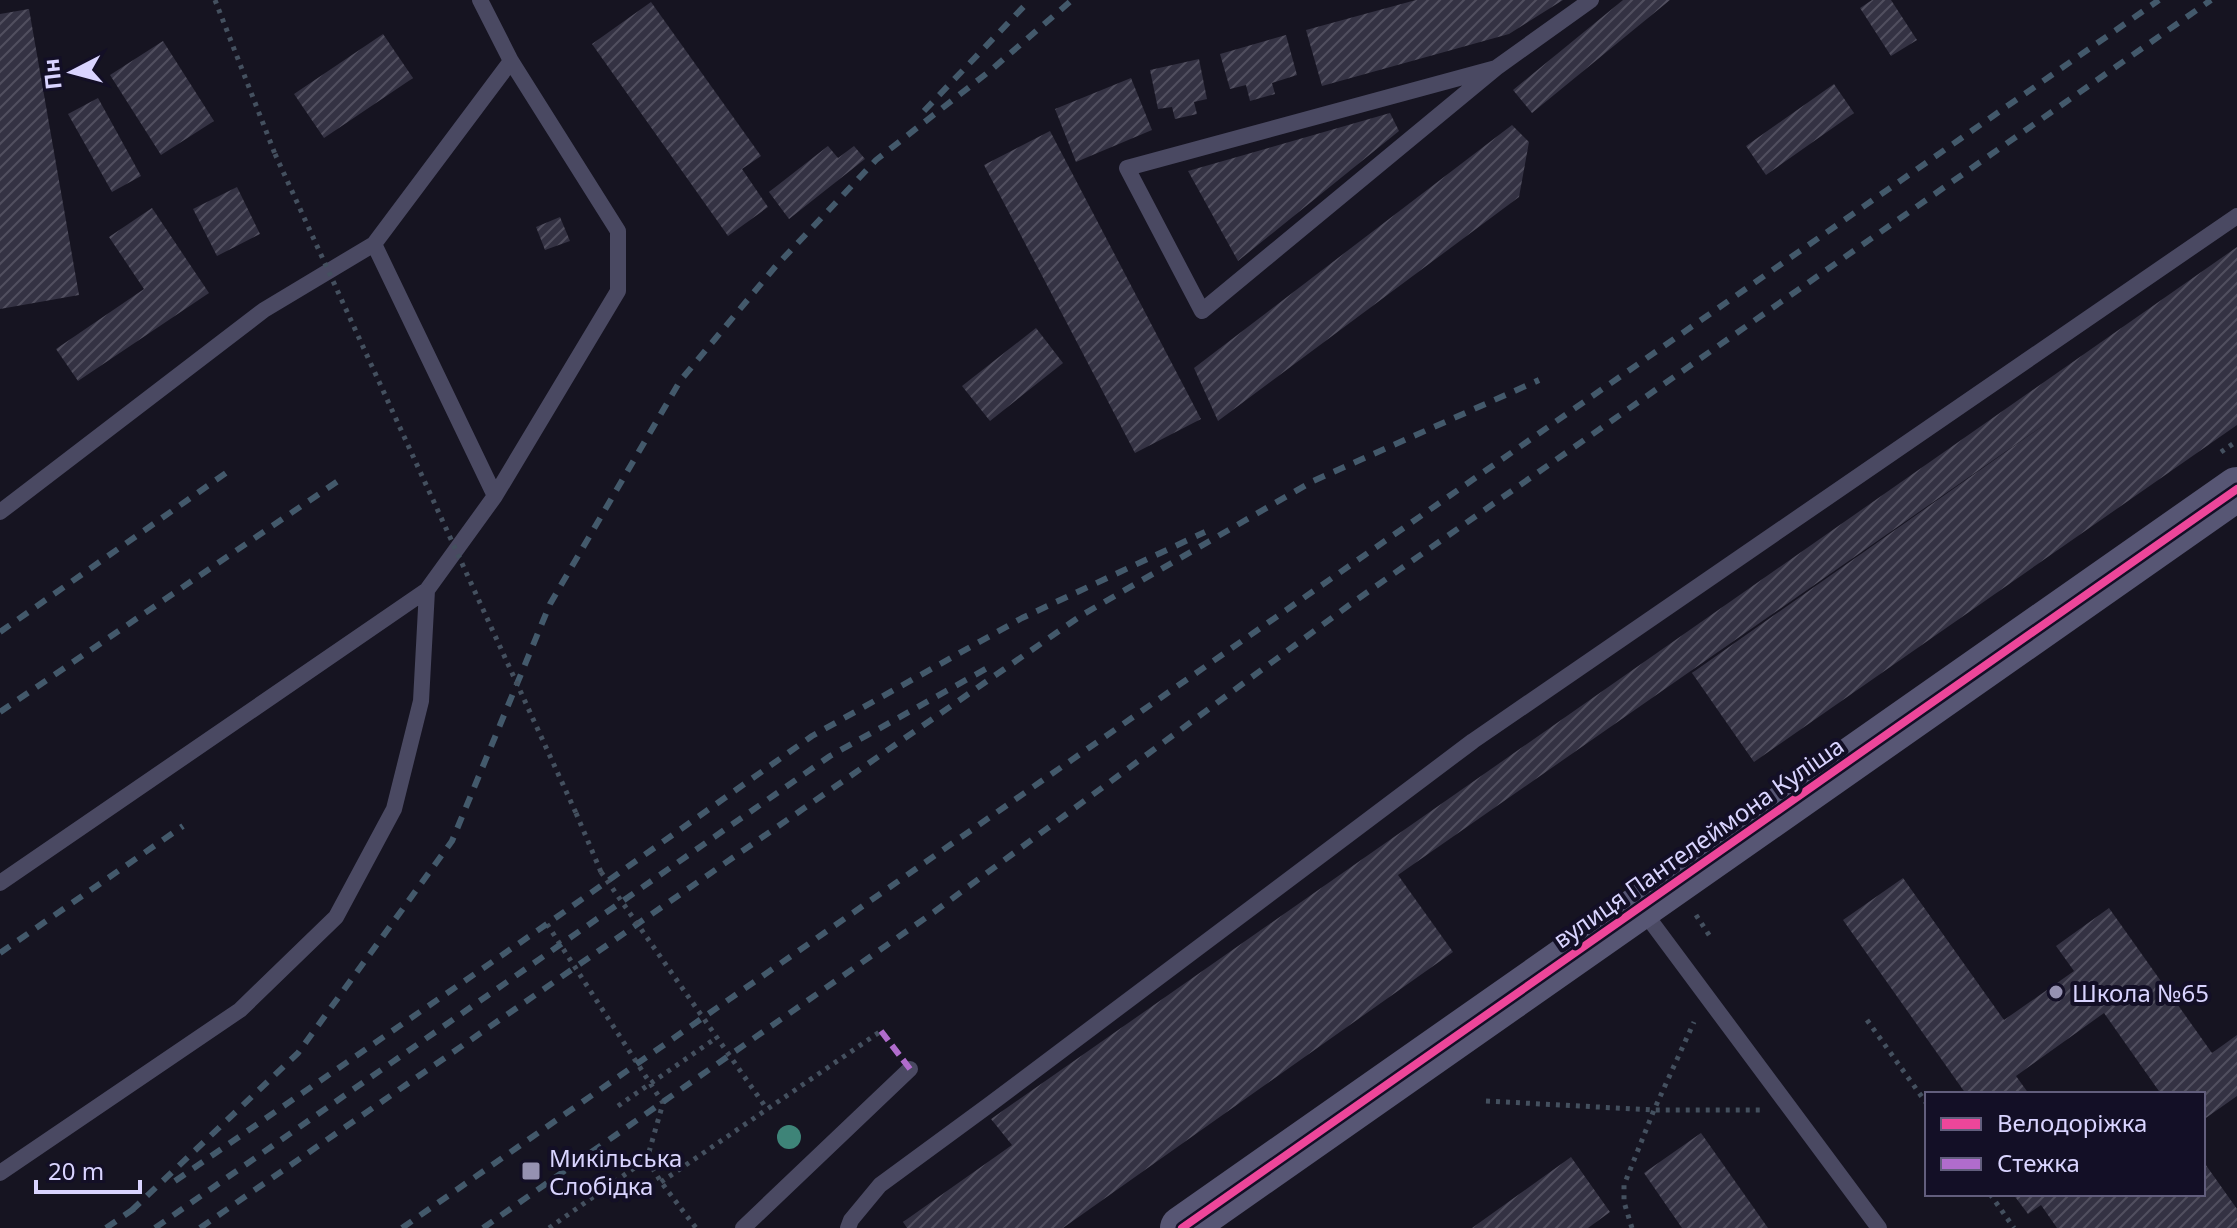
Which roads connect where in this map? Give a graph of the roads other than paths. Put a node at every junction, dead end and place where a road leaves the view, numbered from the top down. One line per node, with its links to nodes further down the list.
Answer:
1 (480, 0): 3 (lane)
2 (1591, 0): 4 (lane)
3 (511, 61): 6 (lane); 8 (lane)
4 (1496, 68): 4 (lane)
5 (2237, 216): 16 (lane)
6 (374, 244): 8 (lane); 9 (lane)
7 (2237, 489): 12 (street, вулиця Пантелеймона Куліша)
8 (495, 496): 10 (lane)
9 (0, 512)
10 (427, 590): 11 (lane); 14 (lane)
11 (0, 883)
12 (1641, 907): 17 (street, вулиця Пантелеймона Куліша); 18 (lane)
13 (910, 1069): 15 (lane)
14 (0, 1173)
15 (743, 1228)
16 (848, 1228)
17 (1182, 1228)
18 (1879, 1228)

